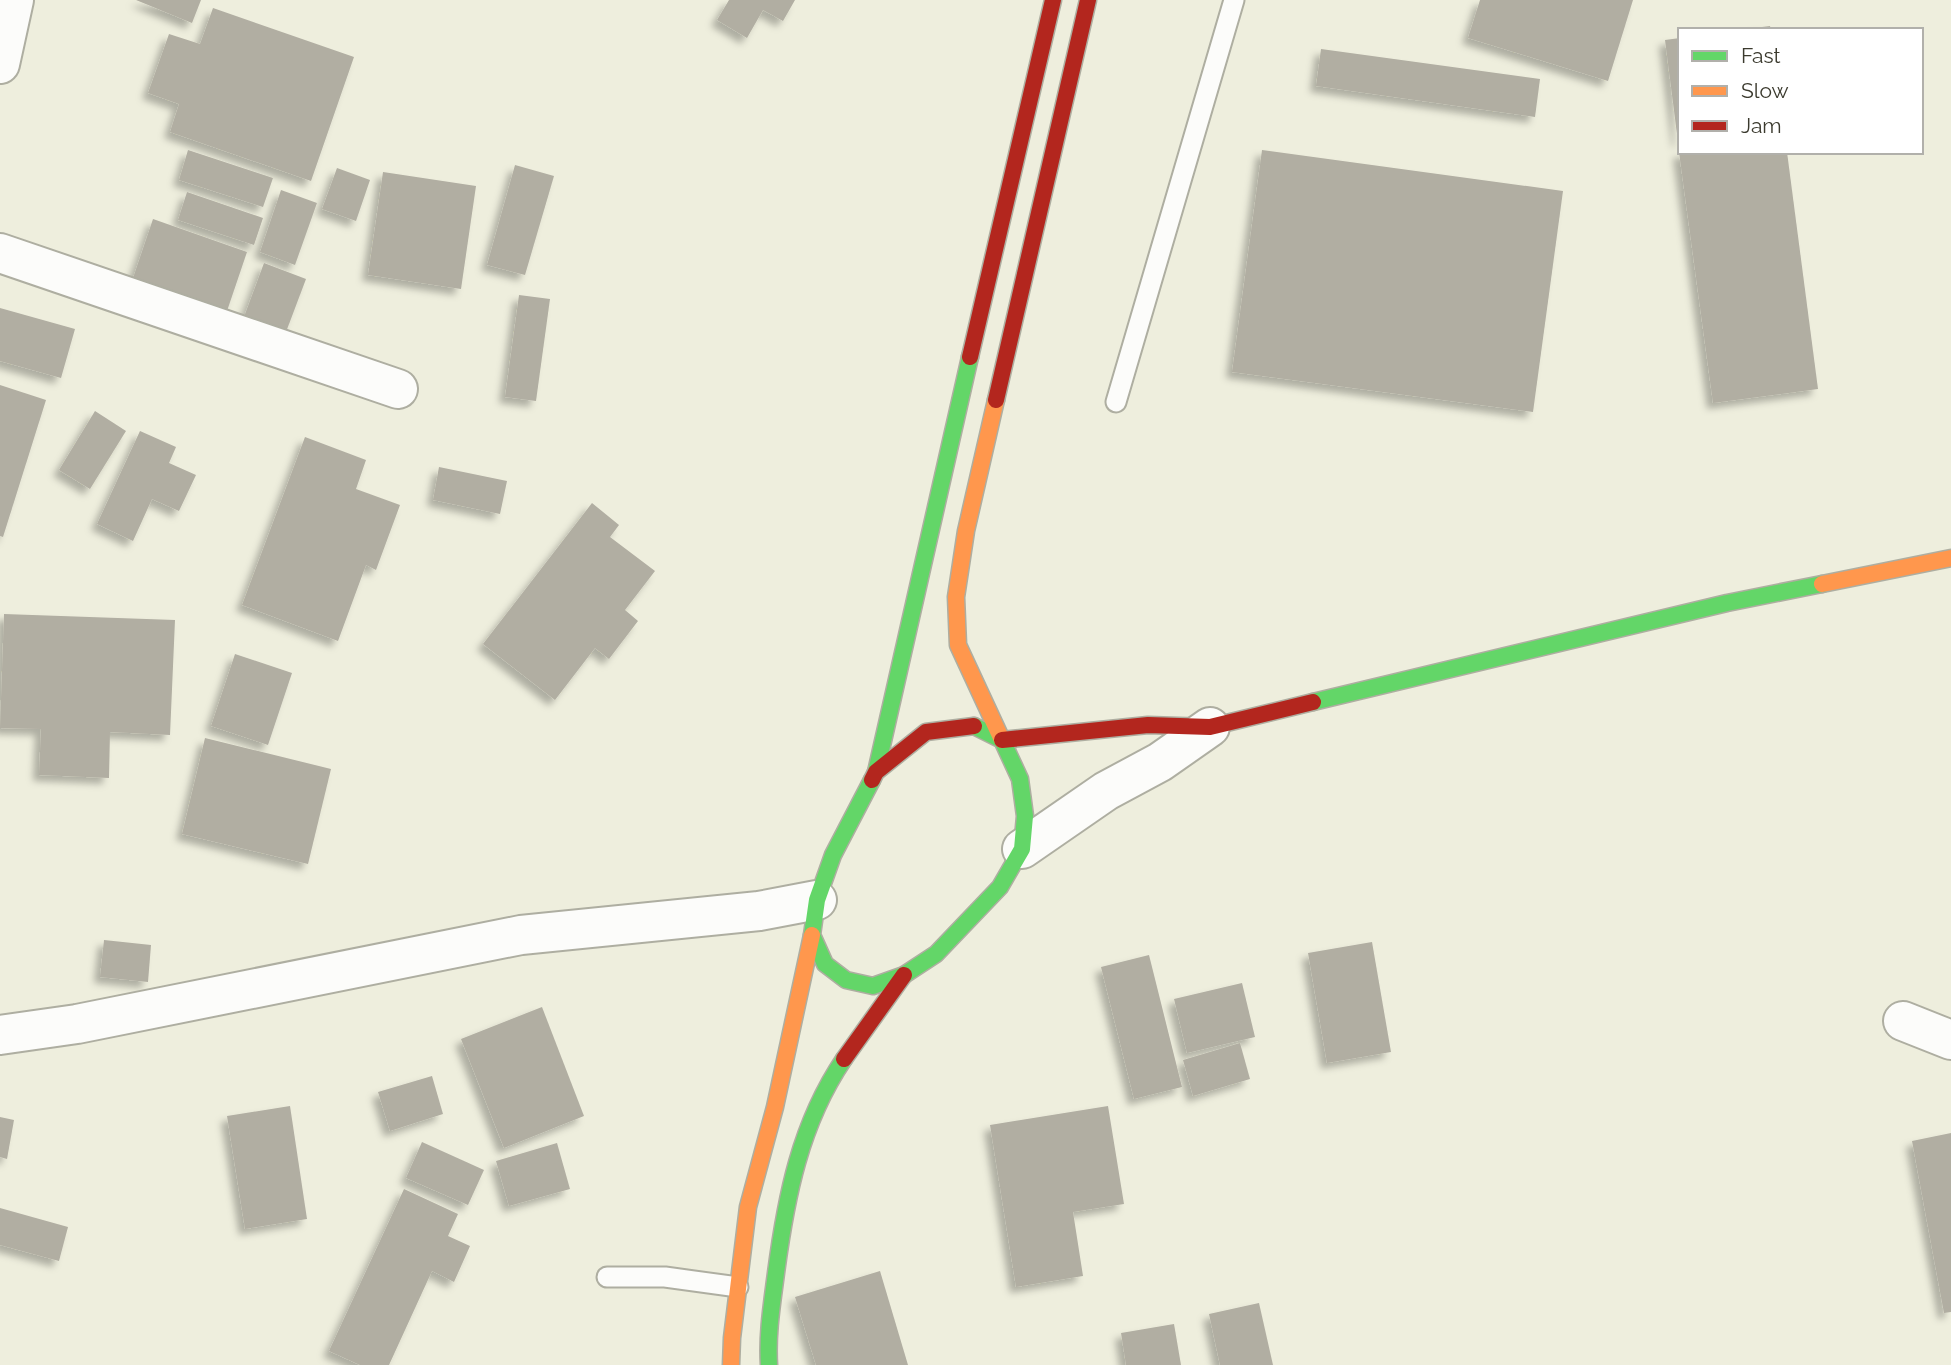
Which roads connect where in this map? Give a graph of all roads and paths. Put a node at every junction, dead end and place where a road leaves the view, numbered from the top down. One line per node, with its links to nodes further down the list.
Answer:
1 (14, 0): 5 (street)
2 (1053, 0): 12 (main road)
3 (1088, 0): 11 (main road)
4 (1234, 0): 8 (lane)
5 (0, 64)
6 (0, 253): 7 (street)
7 (398, 388)
8 (1116, 402)
9 (1951, 558): 10 (main road)
10 (1210, 727): 11 (main road); 13 (street)
11 (1002, 740): 12 (main road); 13 (main road)
12 (876, 772): 14 (main road)
13 (1022, 849): 15 (main road)
14 (815, 918): 15 (main road); 17 (street); 20 (main road)
15 (904, 975): 22 (main road)
16 (1903, 1021): 18 (street)
17 (0, 1035)
18 (1951, 1040)
19 (607, 1277): 20 (lane)
20 (738, 1287): 21 (main road)
21 (731, 1365)
22 (769, 1365)

